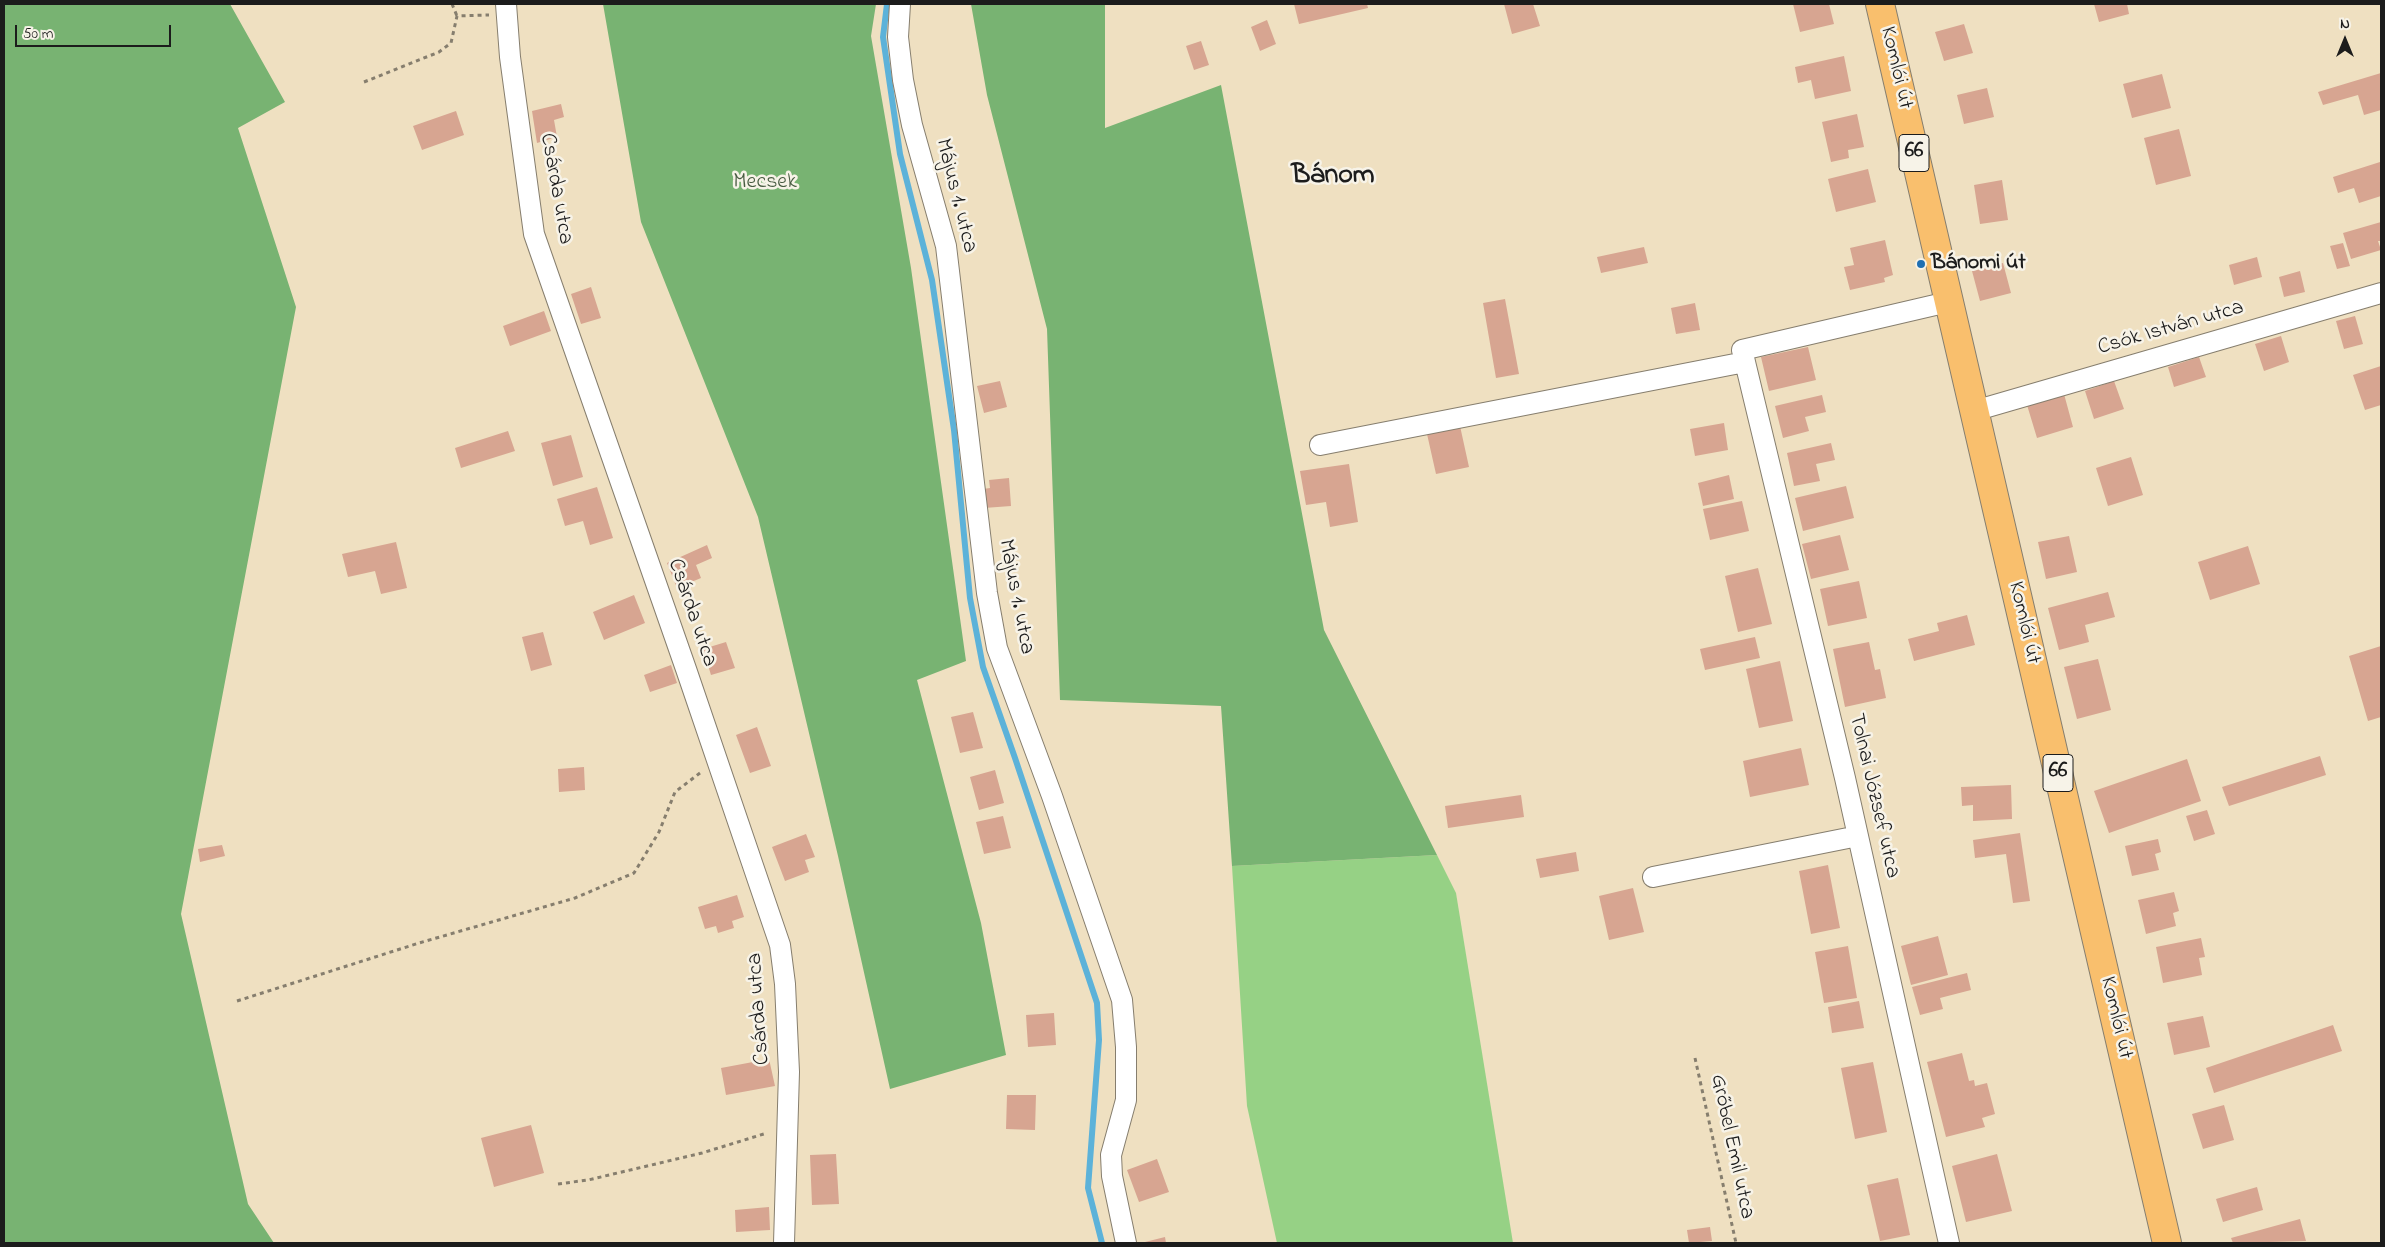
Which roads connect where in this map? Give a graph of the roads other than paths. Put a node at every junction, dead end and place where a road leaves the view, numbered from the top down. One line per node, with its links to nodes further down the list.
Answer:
1 (900, 4): 12 (street, Május 1. utca)
2 (1880, 4): 5 (main road, Komlói út / 66)
3 (506, 9): 11 (street, Csárda utca)
4 (2381, 293): 7 (street, Csók István utca)
5 (1948, 302): 6 (street); 7 (main road, Komlói út / 66)
6 (1744, 362): 8 (street); 9 (street, Tolnai József utca)
7 (1974, 411): 14 (main road, Komlói út / 66)
8 (1320, 445)
9 (1858, 836): 10 (street); 13 (street, Tolnai József utca)
10 (1653, 877)
11 (784, 1243)
12 (1126, 1243)
13 (1948, 1243)
14 (2167, 1243)

